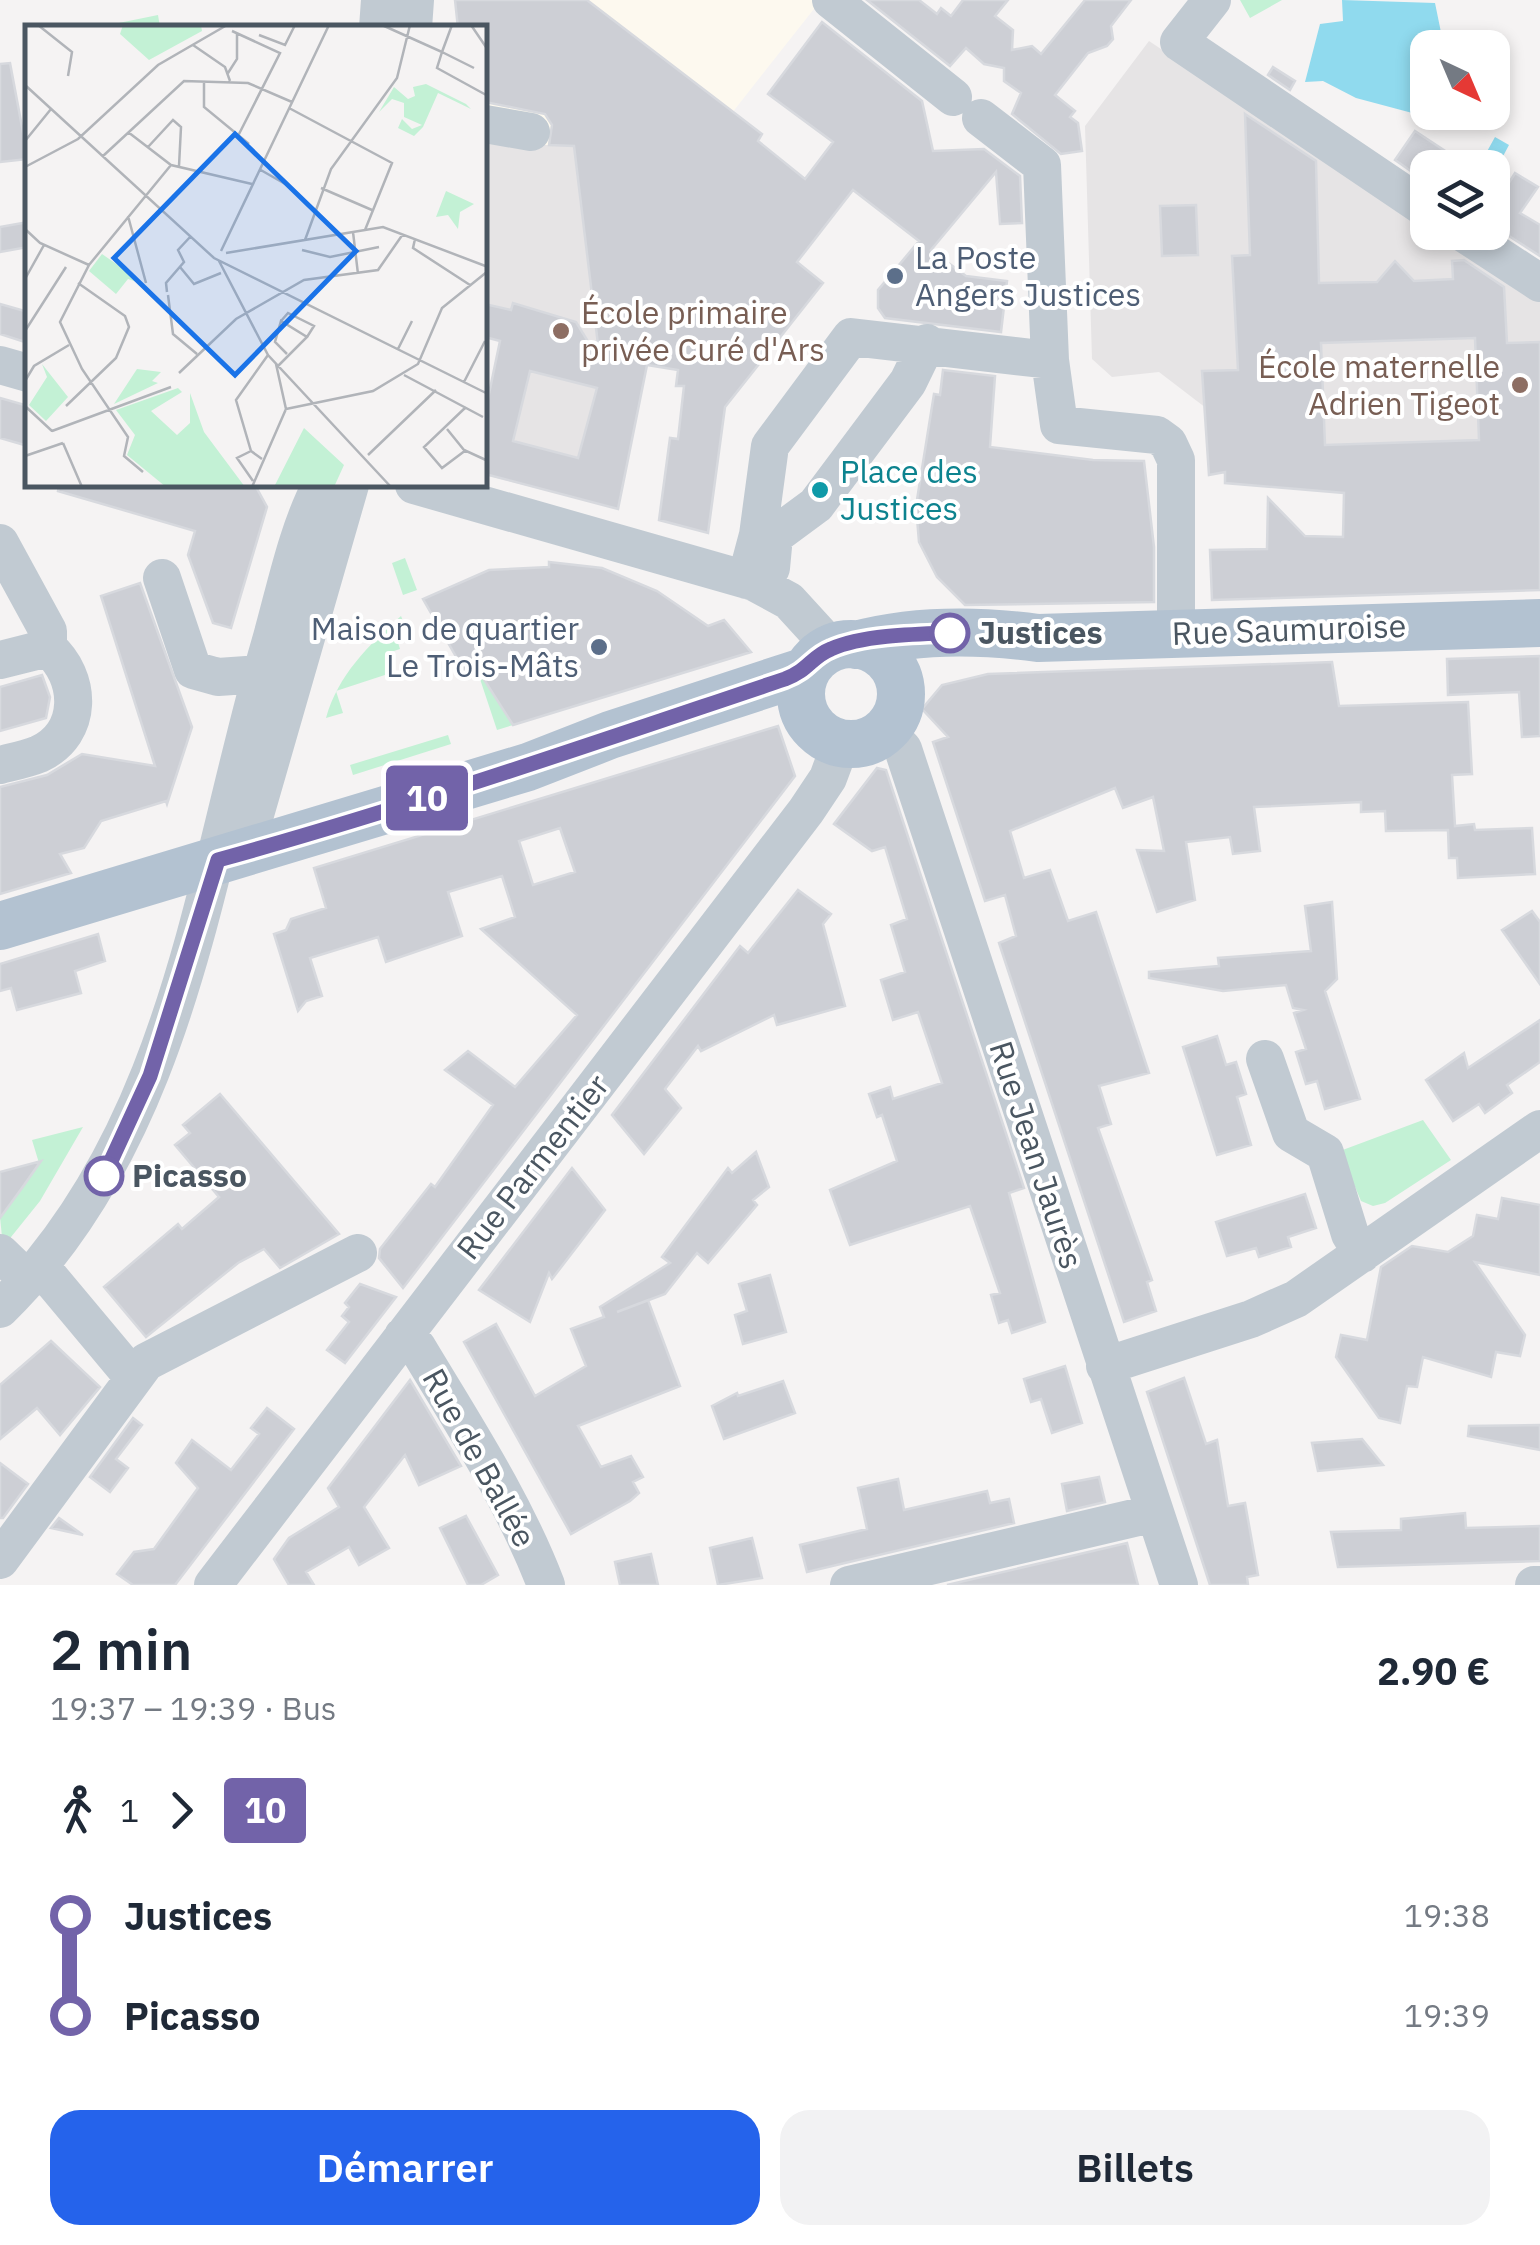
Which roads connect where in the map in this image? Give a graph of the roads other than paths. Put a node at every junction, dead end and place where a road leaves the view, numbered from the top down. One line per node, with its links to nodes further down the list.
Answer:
1 (380, 0): 5 (street)
2 (415, 0): 6 (street)
3 (1212, 0): 9 (street)
4 (832, 1): 13 (street)
5 (378, 25)
6 (413, 25)
7 (488, 125): 8 (street)
8 (531, 132)
9 (1410, 198)
10 (1489, 250): 11 (street)
11 (1540, 284)
12 (926, 344): 13 (street); 21 (street); 22 (street)
13 (1050, 360): 24 (street)
14 (0, 365): 15 (street)
15 (25, 372)
16 (320, 488): 29 (street)
17 (349, 488): 33 (street)
18 (424, 488): 21 (street)
19 (0, 543): 26 (street)
20 (162, 578): 29 (street)
21 (746, 580): 22 (street)
22 (789, 601): 28 (street)
23 (1540, 623): 24 (main road, Rue Saumuroise)
24 (1176, 634): 25 (main road, Rue Saumuroise)
25 (1038, 638): 28 (main road, Rue Saumuroise); 30 (main road, Rue Saumuroise)
26 (48, 648): 27 (street); 32 (street)
27 (0, 660)
28 (825, 669): 30 (main road); 31 (main road); 33 (main road, Rue Saumuroise)
29 (262, 674): 33 (street)
30 (898, 679): 31 (main road)
31 (863, 737): 42 (street, Rue Parmentier); 43 (street, Rue Jean Jaurès)
32 (0, 765)
33 (218, 860): 34 (main road, Rue Saumuroise); 40 (street)
34 (0, 926)
35 (1265, 1059): 39 (street)
36 (1540, 1129): 39 (street)
37 (0, 1253): 40 (street)
38 (358, 1253): 44 (street)
39 (1362, 1254): 43 (street)
40 (34, 1273): 41 (street); 44 (street)
41 (0, 1309)
42 (404, 1336): 50 (street, Rue Parmentier); 51 (street, Rue de Ballée)
43 (1105, 1366): 45 (street, Rue Jean Jaurès)
44 (132, 1376): 46 (street)
45 (1156, 1513): 48 (street); 52 (street, Rue Jean Jaurès)
46 (0, 1560)
47 (0, 1580): 49 (street)
48 (857, 1582)
49 (6, 1585)
50 (213, 1585)
51 (546, 1585)
52 (1179, 1585)

